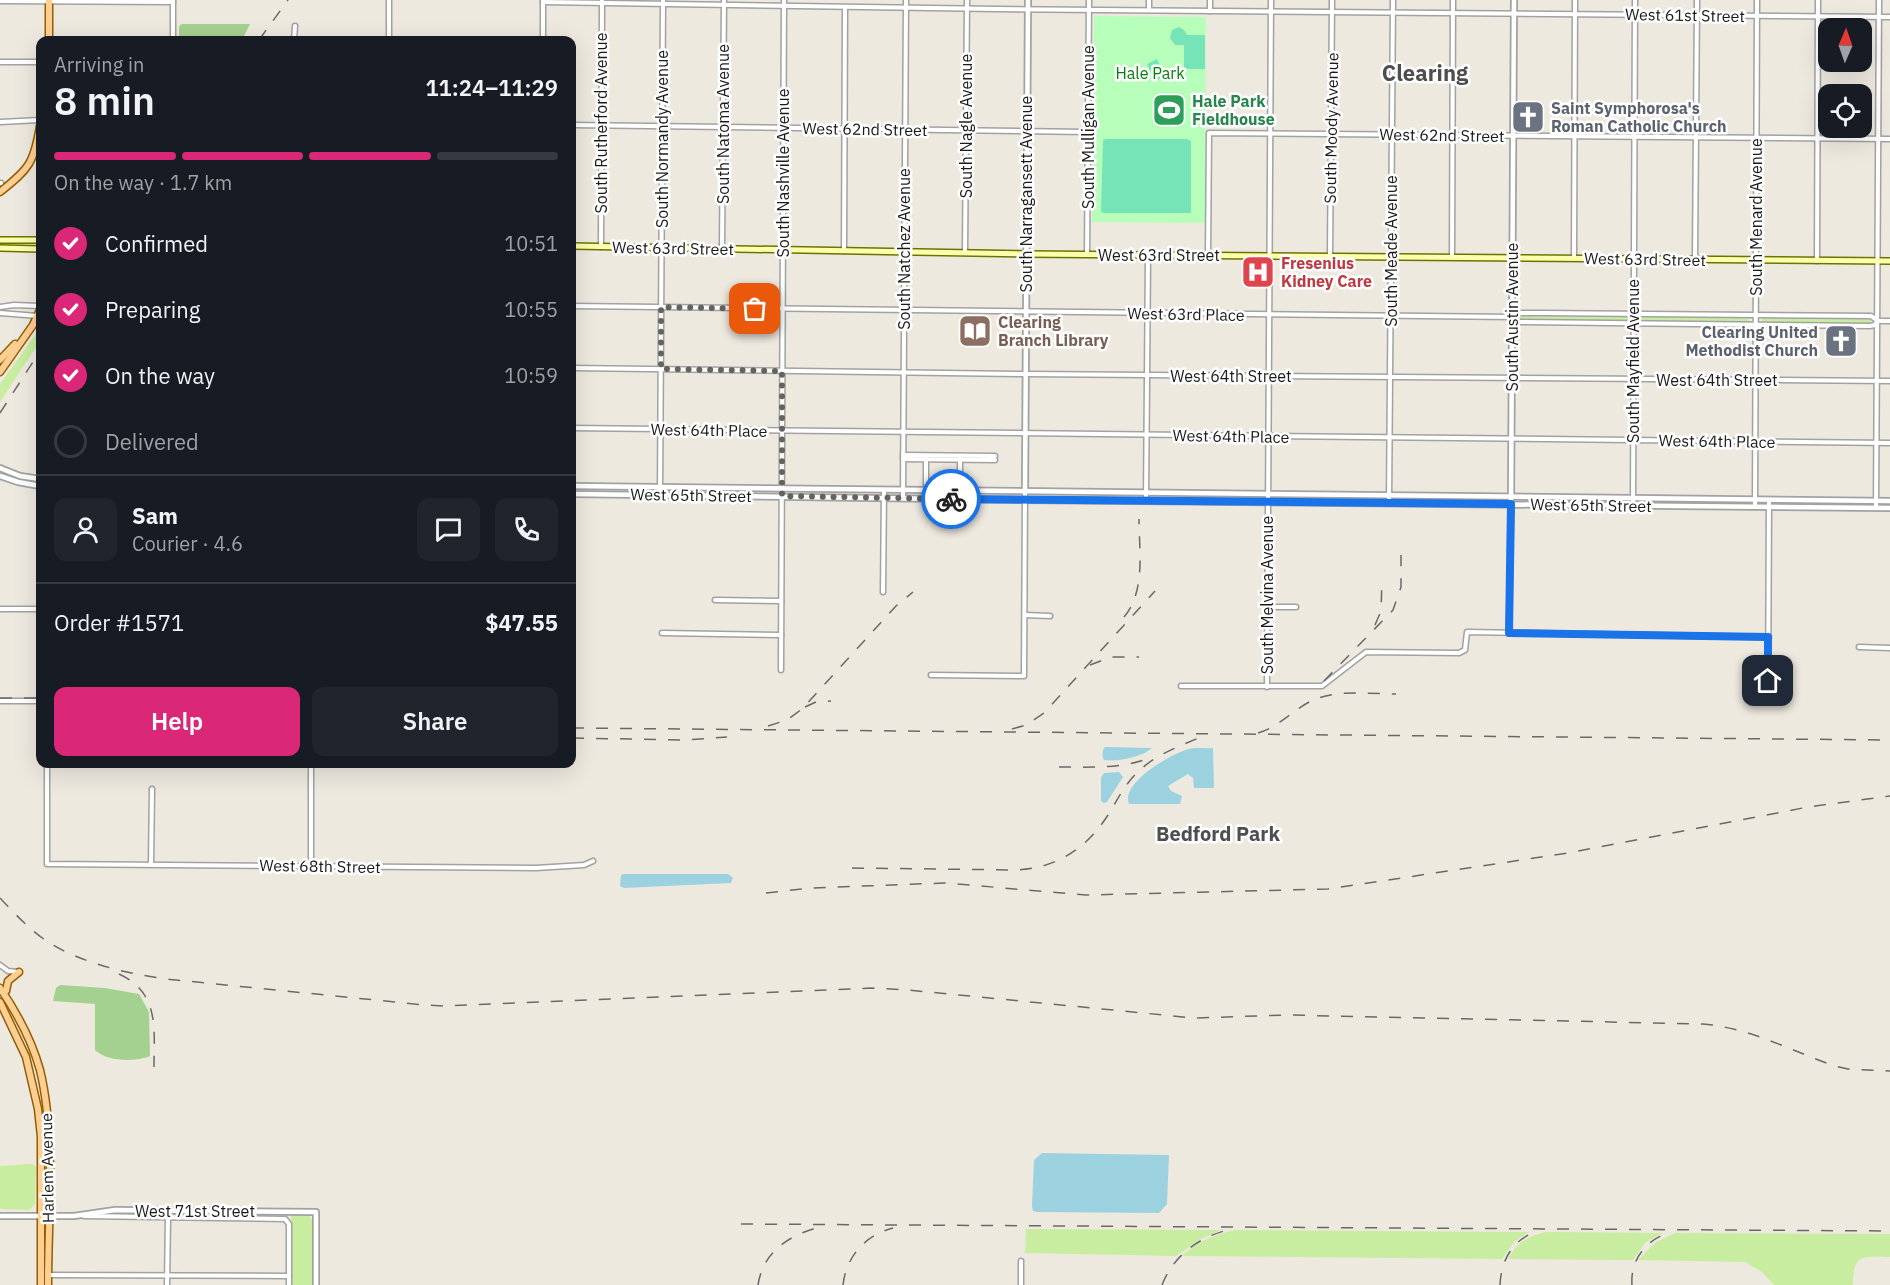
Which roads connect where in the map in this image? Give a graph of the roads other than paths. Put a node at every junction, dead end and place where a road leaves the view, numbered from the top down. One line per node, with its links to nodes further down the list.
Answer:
1 (389, 0): 51 (street)
2 (784, 0): 27 (street, South Nashville Avenue)
3 (906, 0): 29 (street, South Natchez Avenue)
4 (967, 0): 30 (street, South Nagle Avenue)
5 (1028, 0): 31 (street, South Narragansett Avenue)
6 (1089, 0): 32 (street, South Mulligan Avenue)
7 (1149, 0): 33 (street)
8 (1210, 0): 34 (street)
9 (1271, 0): 35 (street, South Melvina Avenue)
10 (1332, 0): 36 (street, South Moody Avenue)
11 (1393, 0): 37 (street, South Meade Avenue)
12 (1454, 0): 38 (street)
13 (1514, 0): 39 (street, South Austin Avenue)
14 (1575, 0): 40 (street)
15 (1635, 0): 41 (street, South Mayfield Avenue)
16 (1697, 0): 42 (street)
17 (1757, 0): 43 (street, South Menard Avenue)
18 (1818, 0): 44 (street)
19 (1879, 0): 45 (street)
20 (0, 1): 21 (street)
21 (49, 1): 22 (street); 48 (main road)
22 (173, 1): 49 (street)
23 (543, 1): 24 (street, West 61st Street); 52 (street)
24 (602, 2): 25 (street, West 61st Street); 58 (street, South Rutherford Avenue)
25 (663, 2): 26 (street, West 61st Street); 59 (street, South Normandy Avenue)
26 (724, 2): 27 (street, West 61st Street); 60 (street, South Natoma Avenue)
27 (784, 6): 28 (street, West 61st Street); 61 (street, South Nashville Avenue)
28 (845, 7): 29 (street, West 61st Street); 62 (street)
29 (906, 8): 30 (street, West 61st Street); 63 (street, South Natchez Avenue)
30 (967, 9): 31 (street, West 61st Street); 64 (street, South Nagle Avenue)
31 (1028, 9): 32 (street, West 61st Street); 65 (street, South Narragansett Avenue)
32 (1088, 10): 33 (street, West 61st Street); 66 (street, South Mulligan Avenue)
33 (1149, 10): 34 (street, West 61st Street)
34 (1210, 10): 35 (street, West 61st Street)
35 (1271, 12): 36 (street, West 61st Street); 67 (street, South Melvina Avenue)
36 (1332, 12): 37 (street, West 61st Street); 68 (street, South Moody Avenue)
37 (1393, 13): 38 (street, West 61st Street); 69 (street, South Meade Avenue)
38 (1453, 13): 39 (street, West 61st Street); 70 (street)
39 (1514, 14): 40 (street, West 61st Street); 71 (street, South Austin Avenue)
40 (1575, 14): 41 (street, West 61st Street); 72 (street)
41 (1635, 15): 42 (street, West 61st Street); 73 (street, South Mayfield Avenue)
42 (1697, 15): 43 (street, West 61st Street); 74 (street)
43 (1757, 16): 44 (street, West 61st Street); 75 (street, South Menard Avenue)
44 (1818, 16): 45 (street, West 61st Street); 76 (street)
45 (1879, 17): 46 (street, West 61st Street); 77 (street)
46 (1890, 17)
47 (295, 26): 50 (street)
48 (49, 36)
49 (173, 36)
50 (294, 36)
51 (389, 36)
52 (543, 36)
53 (0, 62): 54 (street)
54 (36, 62)
55 (36, 120): 56 (street)
56 (0, 122)
57 (576, 125): 58 (street, West 62nd Street)
58 (602, 125): 59 (street, West 62nd Street); 84 (street, South Rutherford Avenue)
59 (663, 126): 60 (street, West 62nd Street); 85 (street, South Normandy Avenue)
60 (723, 127): 61 (street, West 62nd Street); 88 (street, South Natoma Avenue)
61 (783, 128): 62 (street, West 62nd Street); 89 (street, South Nashville Avenue)
62 (844, 129): 63 (street, West 62nd Street); 90 (street)
63 (905, 130): 64 (street, West 62nd Street); 91 (street, South Natchez Avenue)
64 (966, 131): 65 (street, West 62nd Street); 92 (street, South Nagle Avenue)
65 (1027, 132): 66 (street, West 62nd Street); 93 (street, South Narragansett Avenue)
66 (1088, 132): 94 (street, South Mulligan Avenue)
67 (1270, 133): 68 (street, West 62nd Street); 96 (street, West 62nd Street); 97 (street, South Melvina Avenue)
68 (1330, 134): 69 (street, West 62nd Street); 98 (street, South Moody Avenue)
69 (1392, 134): 70 (street, West 62nd Street); 99 (street, South Meade Avenue)
70 (1453, 135): 71 (street, West 62nd Street); 100 (street)
71 (1513, 135): 72 (street, West 62nd Street); 101 (street, South Austin Avenue)
72 (1574, 136): 73 (street, West 62nd Street); 102 (street)
73 (1635, 136): 74 (street, West 62nd Street); 103 (street, South Mayfield Avenue)
74 (1696, 137): 75 (street, West 62nd Street); 104 (street)
75 (1757, 137): 76 (street, West 62nd Street); 105 (street, South Menard Avenue)
76 (1817, 138): 77 (street, West 62nd Street); 106 (street)
77 (1878, 138): 78 (street, West 62nd Street); 107 (street)
78 (1890, 139)
79 (36, 147): 80 (main road)
80 (0, 192)
81 (0, 240): 82 (main road)
82 (36, 240)
83 (576, 246): 84 (main road, West 63rd Street)
84 (601, 247): 85 (main road, West 63rd Street)
85 (662, 248): 88 (main road, West 63rd Street); 111 (street, South Normandy Avenue)
86 (0, 249): 87 (main road)
87 (36, 249)
88 (722, 249): 89 (main road, West 63rd Street)
89 (783, 250): 90 (main road, West 63rd Street); 113 (street, South Nashville Avenue)
90 (844, 251): 91 (main road, West 63rd Street)
91 (904, 252): 92 (main road, West 63rd Street); 114 (street, South Natchez Avenue)
92 (965, 253): 93 (main road, West 63rd Street)
93 (1026, 254): 94 (main road, West 63rd Street); 117 (street, South Narragansett Avenue)
94 (1087, 254): 95 (main road, West 63rd Street)
95 (1148, 255): 96 (main road, West 63rd Street); 118 (street)
96 (1208, 255): 97 (main road, West 63rd Street)
97 (1269, 255): 98 (main road, West 63rd Street); 120 (street, South Melvina Avenue)
98 (1330, 256): 99 (main road, West 63rd Street)
99 (1391, 257): 100 (main road, West 63rd Street); 122 (street, South Meade Avenue)
100 (1452, 257): 101 (main road, West 63rd Street)
101 (1512, 258): 102 (main road, West 63rd Street); 123 (street, South Austin Avenue)
102 (1574, 258): 103 (main road, West 63rd Street)
103 (1634, 259): 104 (main road, West 63rd Street); 119 (street, South Mayfield Avenue)
104 (1695, 259): 105 (main road, West 63rd Street)
105 (1756, 260): 106 (main road, West 63rd Street); 121 (street, South Menard Avenue)
106 (1817, 261): 107 (main road, West 63rd Street)
107 (1877, 261): 108 (main road, West 63rd Street); 125 (street)
108 (1890, 261)
109 (36, 306): 112 (street)
110 (576, 306): 111 (street, West 63rd Place)
111 (661, 307): 113 (street, West 63rd Place); 132 (street, South Normandy Avenue)
112 (0, 308)
113 (783, 309): 114 (street, West 63rd Place); 133 (street, South Nashville Avenue)
114 (904, 311): 117 (street, West 63rd Place); 135 (street, South Natchez Avenue)
115 (0, 313): 116 (street)
116 (36, 313)
117 (1026, 313): 118 (street, West 63rd Place); 136 (street, South Narragansett Avenue)
118 (1148, 313): 120 (street, West 63rd Place); 137 (street)
119 (1634, 314): 121 (street, West 63rd Place); 123 (street, West 63rd Place); 127 (street, South Mayfield Avenue)
120 (1269, 315): 122 (street, West 63rd Place); 138 (street, South Melvina Avenue)
121 (1755, 315): 125 (street, West 63rd Place); 128 (street, South Menard Avenue)
122 (1391, 316): 123 (street, West 63rd Place); 139 (street, South Meade Avenue)
123 (1512, 317): 127 (street, West 63rd Place); 140 (street, South Austin Avenue)
124 (36, 318): 129 (main road)
125 (1877, 321): 126 (street, West 63rd Place); 128 (street, West 63rd Place); 143 (street)
126 (1890, 321)
127 (1634, 323): 128 (street, West 63rd Place); 141 (street, South Mayfield Avenue)
128 (1755, 324): 142 (street, South Menard Avenue)
129 (27, 334): 130 (main road); 134 (main road)
130 (0, 360)
131 (576, 368): 132 (street, West 64th Street)
132 (661, 369): 133 (street, West 64th Street); 146 (street, South Normandy Avenue)
133 (782, 371): 135 (street, West 64th Street); 147 (street, South Nashville Avenue)
134 (0, 372)
135 (903, 372): 136 (street, West 64th Street); 148 (street, South Natchez Avenue)
136 (1025, 374): 137 (street, West 64th Street); 149 (street, South Narragansett Avenue)
137 (1147, 375): 138 (street, West 64th Street); 150 (street)
138 (1268, 376): 139 (street, West 64th Street); 151 (street, South Melvina Avenue)
139 (1390, 377): 140 (street, West 64th Street); 152 (street, South Meade Avenue)
140 (1512, 378): 141 (street, West 64th Street); 153 (street, South Austin Avenue)
141 (1633, 379): 142 (street, West 64th Street); 154 (street, South Mayfield Avenue)
142 (1755, 380): 143 (street, West 64th Street); 155 (street, South Menard Avenue)
143 (1877, 381): 144 (street, West 64th Street); 156 (street)
144 (1890, 381)
145 (576, 428): 146 (street, West 64th Place)
146 (660, 429): 147 (street, West 64th Place); 169 (street, South Normandy Avenue)
147 (782, 431): 148 (street, West 64th Place); 170 (street, South Nashville Avenue)
148 (903, 433): 149 (street, West 64th Place); 158 (street, South Natchez Avenue)
149 (1025, 435): 150 (street, West 64th Place); 173 (street, South Narragansett Avenue)
150 (1147, 436): 151 (street, West 64th Place); 174 (street)
151 (1268, 437): 152 (street, West 64th Place); 177 (street, South Melvina Avenue)
152 (1390, 438): 153 (street, West 64th Place); 179 (street, South Meade Avenue)
153 (1512, 439): 154 (street, West 64th Place); 182 (street, South Austin Avenue)
154 (1633, 440): 155 (street, West 64th Place); 183 (street, South Mayfield Avenue)
155 (1755, 441): 156 (street, West 64th Place); 186 (street, South Menard Avenue)
156 (1876, 442): 157 (street, West 64th Place); 190 (street)
157 (1890, 443)
158 (903, 457): 159 (street); 172 (street, South Natchez Avenue)
159 (926, 457): 160 (street); 165 (street)
160 (960, 458): 161 (street); 166 (street)
161 (995, 458)
162 (0, 468): 164 (street)
163 (0, 476): 167 (street)
164 (36, 478)
165 (926, 484)
166 (960, 484)
167 (36, 485)
168 (576, 486): 169 (street, West 65th Street)
169 (660, 487): 170 (street, West 65th Street); 176 (street, South Normandy Avenue)
170 (782, 489): 171 (street, West 65th Street); 178 (street, South Nashville Avenue)
171 (884, 490): 172 (street, West 65th Street); 180 (street)
172 (903, 490): 173 (street, West 65th Street); 181 (street, South Natchez Avenue)
173 (1025, 492): 174 (street, West 65th Street); 184 (street, South Narragansett Avenue)
174 (1146, 493): 177 (street, West 65th Street); 188 (street)
175 (576, 494): 176 (street, West 65th Street)
176 (660, 495): 178 (street, West 65th Street)
177 (1268, 495): 179 (street, West 65th Street); 189 (street, South Melvina Avenue)
178 (782, 496): 180 (street, West 65th Street); 201 (street, South Nashville Avenue)
179 (1389, 496): 185 (street, West 65th Street); 192 (street, South Meade Avenue)
180 (884, 498): 181 (street, West 65th Street); 199 (street)
181 (903, 498): 184 (street, West 65th Street)
182 (1511, 498): 183 (street, West 65th Street); 185 (street, West 65th Street); 193 (street, South Austin Avenue)
183 (1633, 498): 186 (street, West 65th Street); 194 (street, South Mayfield Avenue)
184 (1025, 500): 188 (street, West 65th Street); 206 (street, South Narragansett Avenue)
185 (1423, 500): 192 (street, West 65th Street); 193 (street, West 65th Street)
186 (1755, 500): 187 (street, West 65th Street); 195 (street, South Menard Avenue)
187 (1769, 500): 190 (street, West 65th Street); 196 (street)
188 (1146, 501): 189 (street, West 65th Street)
189 (1267, 501): 192 (street, West 65th Street); 202 (street, South Melvina Avenue)
190 (1876, 501): 191 (street, West 65th Street); 197 (street)
191 (1890, 501)
192 (1389, 502)
193 (1511, 504): 194 (street, West 65th Street); 209 (street, South Austin Avenue)
194 (1633, 505): 195 (street, West 65th Street)
195 (1755, 506): 196 (street, West 65th Street)
196 (1769, 507): 197 (street, West 65th Street); 211 (street)
197 (1876, 507): 198 (street, West 65th Street)
198 (1890, 508)
199 (883, 592)
200 (715, 600): 201 (street)
201 (781, 601): 210 (street, South Nashville Avenue)
202 (1267, 607): 203 (street); 217 (street, South Melvina Avenue)
203 (1296, 607)
204 (0, 609): 205 (street)
205 (36, 609)
206 (1025, 615): 207 (street); 215 (street, South Narragansett Avenue)
207 (1050, 616)
208 (662, 633): 210 (street)
209 (1509, 633): 211 (street); 217 (street)
210 (781, 635): 214 (street, South Nashville Avenue)
211 (1768, 637): 220 (street)
212 (1859, 647): 213 (street)
213 (1890, 648)
214 (781, 670)
215 (931, 675)
216 (1181, 686): 217 (street)
217 (1267, 687)
218 (0, 701): 219 (street)
219 (36, 701)
220 (1768, 702)
221 (47, 768): 225 (street, West 68th Street)
222 (312, 768): 226 (street)
223 (152, 789): 225 (street)
224 (593, 861): 226 (street, West 68th Street)
225 (151, 864): 226 (street, West 68th Street)
226 (311, 866)
227 (0, 965): 228 (street)
228 (19, 972): 230 (main road)
229 (0, 981): 230 (main road, Harlem Avenue)
230 (3, 990): 233 (main road, Harlem Avenue)
231 (0, 1005): 233 (main road, Harlem Avenue)
232 (0, 1216): 233 (street, West 71st Street)
233 (45, 1216): 234 (street, West 71st Street); 237 (main road, Harlem Avenue)
234 (74, 1216): 235 (street, West 71st Street); 244 (street, West 71st Street)
235 (168, 1217): 238 (street); 239 (street, West 71st Street)
236 (1021, 1261): 245 (street)
237 (44, 1275): 238 (street); 240 (main road, Harlem Avenue); 241 (main road, Harlem Avenue)
238 (167, 1275): 239 (street); 242 (street)
239 (289, 1276): 243 (street)
240 (41, 1285)
241 (48, 1285)
242 (167, 1285)
243 (289, 1285)
244 (316, 1285)
245 (1021, 1285)

